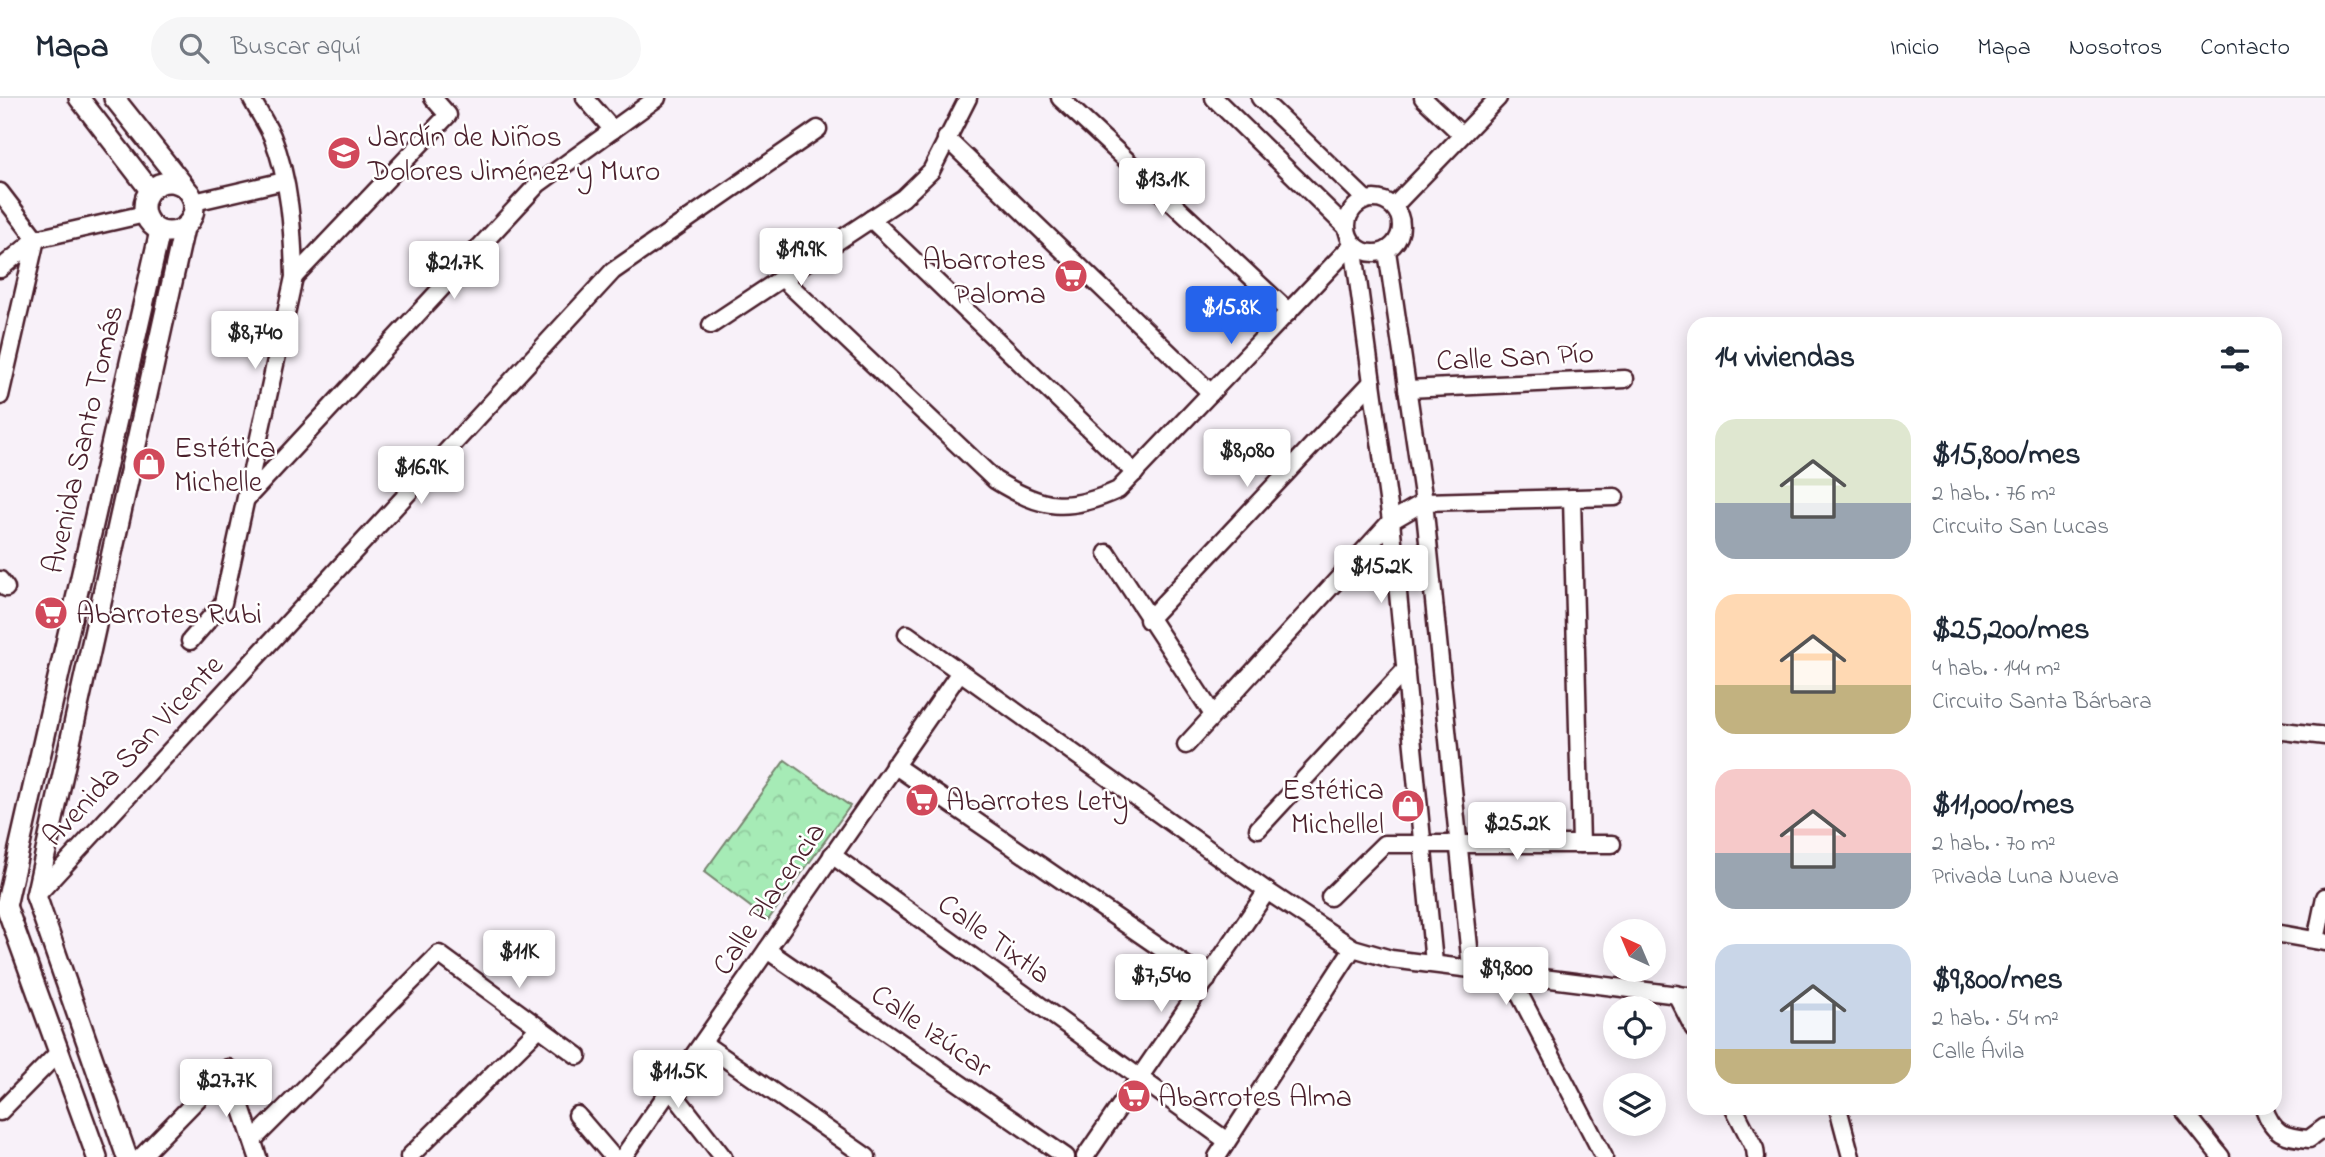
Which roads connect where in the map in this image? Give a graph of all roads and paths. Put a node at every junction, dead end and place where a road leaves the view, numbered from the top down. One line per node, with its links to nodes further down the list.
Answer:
1 (79, 98): 18 (street)
2 (114, 98): 20 (street)
3 (251, 98): 17 (street)
4 (433, 98): 32 (street)
5 (585, 98): 14 (street)
6 (657, 98): 14 (street)
7 (968, 98): 16 (street)
8 (1060, 98): 34 (street)
9 (1260, 98): 21 (street)
10 (1423, 98): 15 (street)
11 (1498, 98): 15 (street)
12 (1217, 99): 25 (street)
13 (818, 129): 66 (street, Avenida San Vicente)
14 (613, 130): 44 (street)
15 (1462, 135): 22 (street)
16 (946, 138): 24 (street); 39 (street)
17 (284, 181): 20 (street); 32 (street)
18 (150, 190): 20 (street); 23 (street)
19 (0, 192): 28 (street)
20 (189, 194): 26 (street)
21 (1366, 199): 22 (street); 25 (street)
22 (1394, 206): 30 (street)
23 (145, 214): 27 (street); 28 (street)
24 (871, 219): 33 (street); 41 (street)
25 (1346, 227): 29 (street)
26 (184, 228): 27 (street); 66 (street, Avenida Santo Tomás)
27 (160, 231): 69 (street, Avenida Santo Tomás)
28 (37, 239): 31 (street); 40 (street)
29 (1353, 244): 30 (street); 34 (street); 37 (street)
30 (1387, 251): 38 (street)
31 (0, 269)
32 (294, 277): 44 (street)
33 (782, 278): 35 (street); 41 (street)
34 (1289, 312): 39 (street)
35 (711, 325)
36 (1625, 379): 38 (street, Calle San Pío)
37 (1372, 382): 46 (street); 48 (street)
38 (1407, 390): 45 (street)
39 (1211, 393): 41 (street)
40 (0, 396)
41 (1135, 473)
42 (1615, 497): 43 (street)
43 (1572, 498): 45 (street); 61 (street)
44 (246, 499): 50 (street)
45 (1424, 502): 46 (street); 60 (street)
46 (1391, 521): 51 (street); 53 (street)
47 (1107, 553): 48 (street)
48 (1148, 620): 53 (street)
49 (907, 634): 52 (street)
50 (190, 641)
51 (1406, 670): 58 (street); 59 (street)
52 (960, 672): 57 (street, Calle Placencia); 65 (street)
53 (1212, 713): 56 (street)
54 (2282, 731): 55 (street)
55 (2325, 736)
56 (1186, 746)
57 (894, 765): 63 (street, Calle Placencia); 77 (street)
58 (1258, 829)
59 (1422, 844): 60 (street); 67 (street); 74 (street)
60 (1459, 844): 61 (street); 75 (street)
61 (1581, 844): 62 (street)
62 (1612, 844)
63 (832, 855): 73 (street, Calle Placencia); 86 (street, Calle Tixtla)
64 (0, 881): 69 (street)
65 (1267, 891): 72 (street); 77 (street)
66 (36, 896): 69 (street); 82 (street)
67 (1330, 897)
68 (2325, 897): 71 (street)
69 (3, 904): 84 (street)
70 (2282, 934): 71 (street)
71 (2321, 941)
72 (1353, 948): 74 (street); 96 (street)
73 (767, 950): 83 (street, Calle Placencia); 106 (street, Calle Izúcar)
74 (1434, 963): 75 (street)
75 (1471, 967): 76 (street)
76 (1508, 972): 78 (street); 109 (street)
77 (1208, 980): 86 (street)
78 (1676, 994): 79 (street); 80 (street)
79 (1687, 996)
80 (1687, 1015)
81 (539, 1028): 85 (street); 95 (street); 101 (street)
82 (86, 1042): 84 (street); 98 (street)
83 (703, 1043): 87 (street, Calle Placencia); 105 (street)
84 (59, 1052): 88 (street); 97 (street)
85 (578, 1056)
86 (1140, 1077): 96 (street, Calle Tixtla); 107 (street)
87 (670, 1089): 103 (street, Calle Placencia); 104 (street)
88 (0, 1112)
89 (577, 1115): 102 (street)
90 (1738, 1115): 110 (street)
91 (1841, 1115): 111 (street)
92 (2188, 1115): 112 (street)
93 (2266, 1115): 94 (street)
94 (2324, 1130)
95 (253, 1140): 99 (street); 100 (street)
96 (1227, 1141): 108 (street)
97 (97, 1157)
98 (127, 1157)
99 (142, 1157)
100 (258, 1157)
101 (409, 1157)
102 (613, 1157)
103 (623, 1157)
104 (723, 1157)
105 (867, 1157)
106 (1066, 1157)
107 (1085, 1157)
108 (1217, 1157)
109 (1604, 1157)
110 (1756, 1157)
111 (1851, 1157)
112 (2221, 1157)

